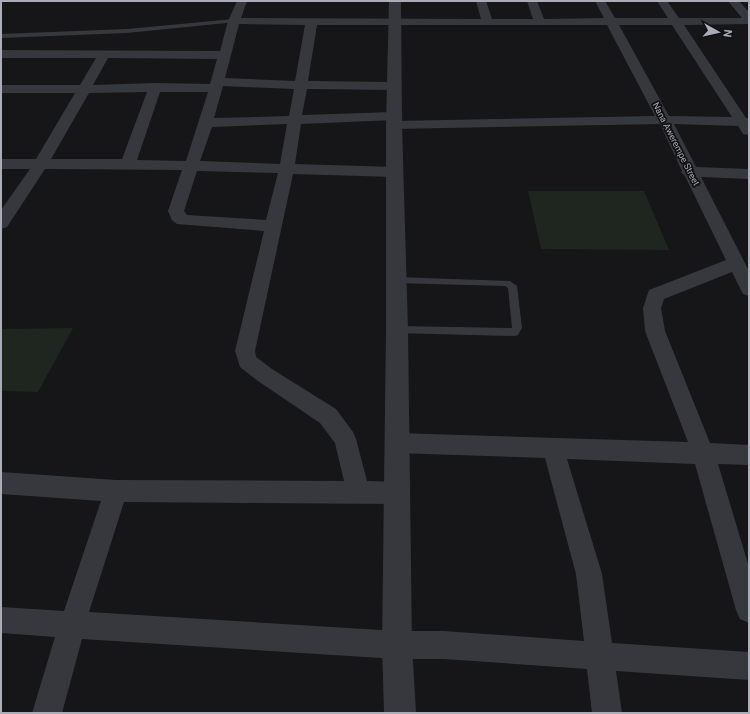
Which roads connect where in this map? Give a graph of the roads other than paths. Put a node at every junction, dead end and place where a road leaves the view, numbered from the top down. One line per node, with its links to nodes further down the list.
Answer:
1 (242, 1): 9 (street)
2 (396, 1): 14 (street)
3 (481, 1): 15 (street)
4 (532, 1): 12 (street)
5 (600, 1): 13 (street, Nana Awerempe Street)
6 (662, 1): 11 (street)
7 (733, 1): 8 (street)
8 (749, 20): 11 (street)
9 (234, 21): 10 (street); 16 (lane); 19 (street)
10 (312, 21): 14 (street); 22 (street)
11 (676, 21): 13 (street); 30 (street)
12 (539, 22): 13 (street); 15 (street)
13 (611, 22): 27 (street, Nana Awerempe Street)
14 (396, 23): 15 (street); 20 (street)
15 (487, 23): 20 (street)
16 (1, 36)
17 (1, 54): 18 (street)
18 (104, 55): 19 (street); 24 (street)
19 (224, 55): 21 (street)
20 (397, 79): 22 (street); 28 (street)
21 (216, 85): 22 (street); 23 (street); 29 (street)
22 (301, 85): 26 (street)
23 (155, 87): 24 (street); 32 (street)
24 (85, 88): 25 (street); 33 (street)
25 (1, 89)
26 (295, 120): 28 (street); 29 (street); 35 (street)
27 (664, 120): 28 (street); 30 (street); 37 (street, Nana Awerempe Street)
28 (394, 121): 36 (street)
29 (206, 123): 34 (street)
30 (747, 126)
31 (1, 164): 33 (street)
32 (128, 164): 33 (street); 34 (street)
33 (40, 165): 39 (street)
34 (192, 166): 35 (street); 40 (street)
35 (286, 170): 36 (street); 40 (street)
36 (395, 172): 42 (street)
37 (690, 172): 38 (street); 41 (street, Nana Awerempe Street)
38 (749, 174)
39 (1, 223)
40 (274, 226): 51 (street)
41 (736, 264): 43 (street, Nana Awerempe Street); 47 (street)
42 (395, 280): 44 (street); 44 (lane)
43 (749, 289)
44 (397, 330): 45 (street)
45 (396, 443): 46 (street); 52 (street)
46 (553, 448): 47 (street); 57 (street)
47 (703, 453): 48 (street); 53 (street)
48 (749, 455)
49 (1, 483): 50 (street)
50 (116, 491): 51 (street); 55 (street)
51 (358, 492): 52 (street)
52 (396, 493): 56 (street)
53 (749, 610)
54 (1, 620): 55 (street)
55 (72, 625): 56 (street); 59 (street)
56 (397, 645): 57 (street); 60 (street)
57 (599, 656): 58 (street); 61 (street)
58 (749, 666)
59 (47, 713)
60 (400, 713)
61 (607, 713)

